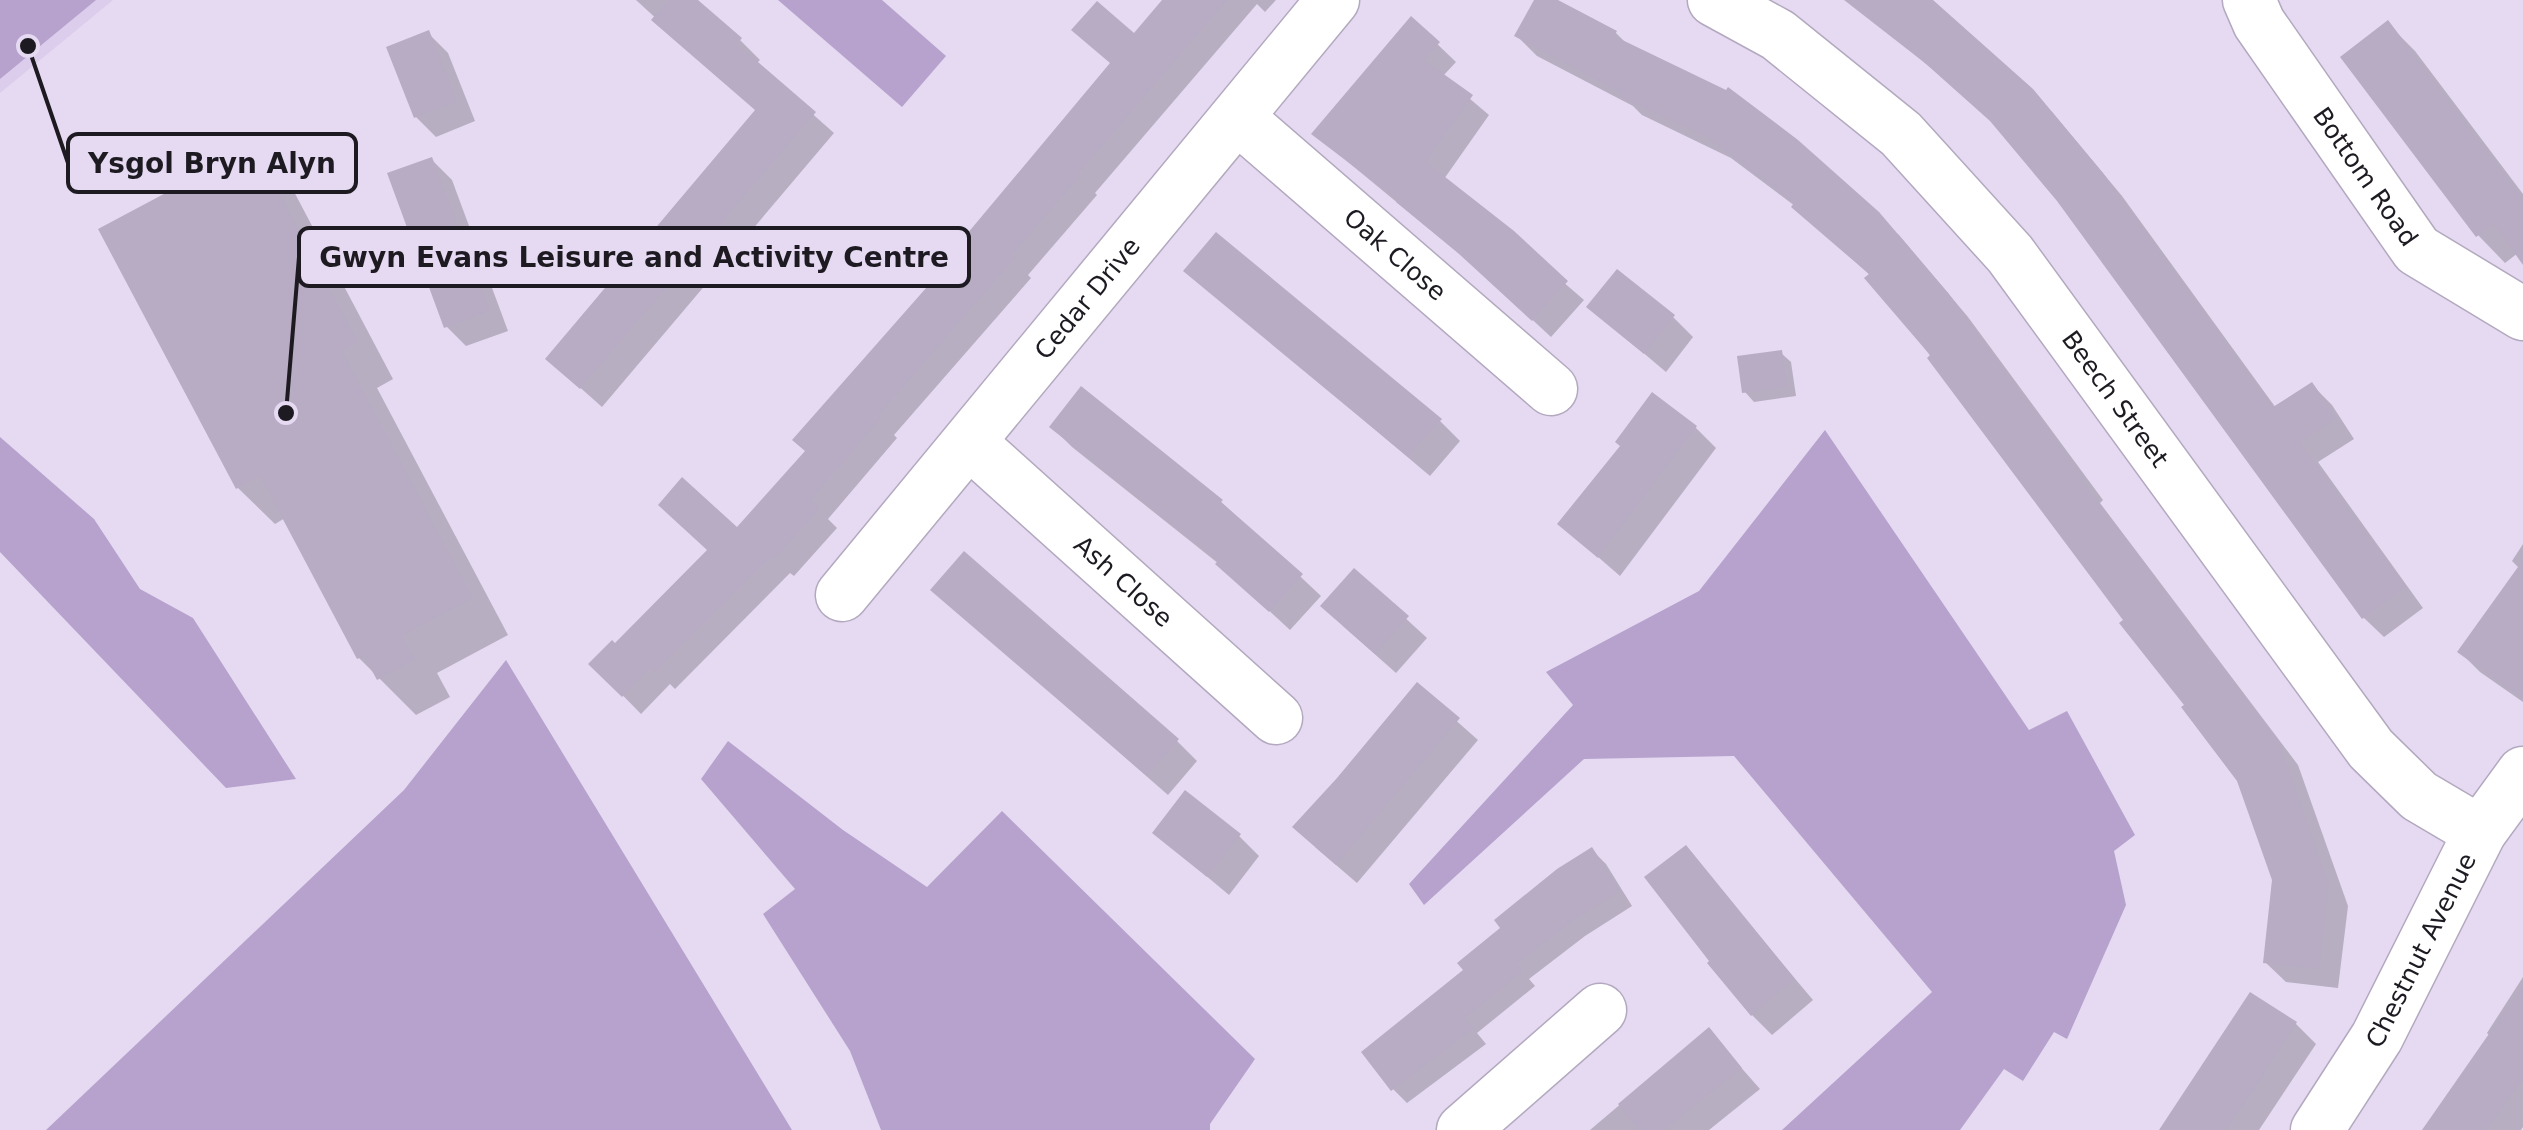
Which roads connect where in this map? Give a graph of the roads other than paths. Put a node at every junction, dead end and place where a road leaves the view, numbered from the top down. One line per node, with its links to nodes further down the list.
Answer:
1 (1333, 0): 4 (street, Cedar Drive)
2 (1714, 0): 11 (street, Beech Street)
3 (2249, 0): 5 (street, Bottom Road)
4 (1238, 118): 6 (street, Oak Close); 7 (street, Cedar Drive)
5 (2523, 314)
6 (1551, 389)
7 (969, 442): 8 (street, Cedar Drive); 9 (street, Ash Close)
8 (842, 595)
9 (1276, 718)
10 (2523, 773): 11 (street, Chestnut Avenue)
11 (2480, 832): 14 (street, Chestnut Avenue)
12 (1600, 1010): 13 (street)
13 (1463, 1130)
14 (2317, 1130)

